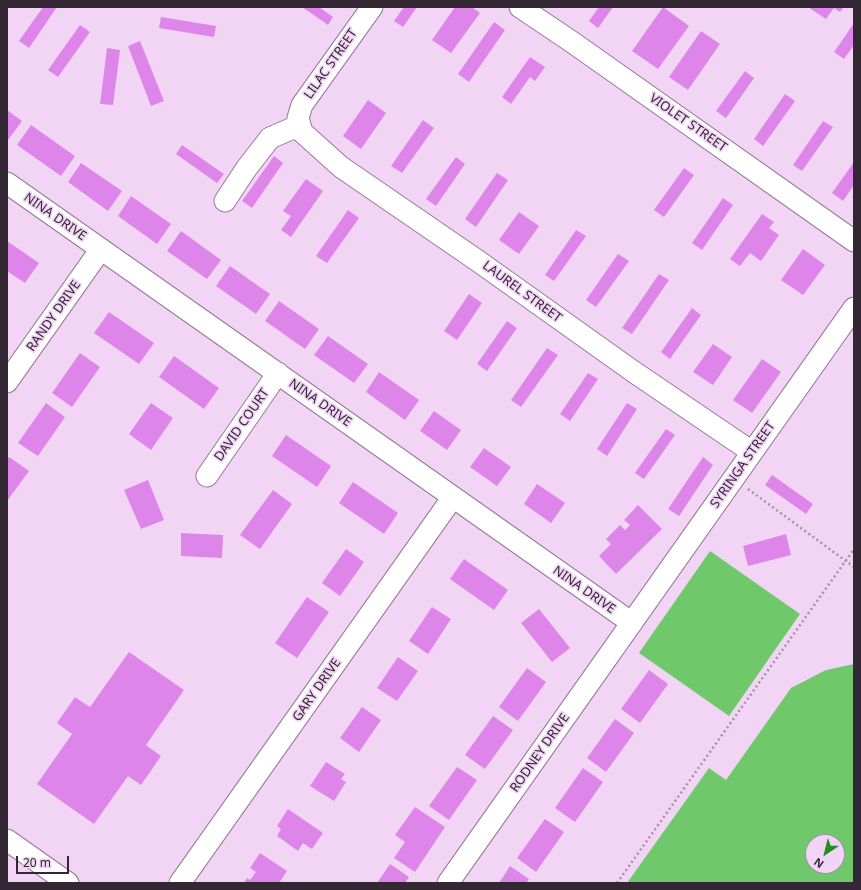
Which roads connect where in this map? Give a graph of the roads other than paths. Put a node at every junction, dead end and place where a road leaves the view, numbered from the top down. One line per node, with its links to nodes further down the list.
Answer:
1 (372, 7): 3 (street, LILAC STREET)
2 (520, 7): 6 (street, VIOLET STREET)
3 (300, 125): 5 (street); 11 (street, LAUREL STREET)
4 (7, 183): 7 (street, NINA DRIVE)
5 (225, 201)
6 (854, 241)
7 (101, 249): 9 (street, NINA DRIVE); 10 (street, RANDY DRIVE)
8 (854, 308): 11 (street, SYRINGA STREET)
9 (278, 373): 12 (street, DAVID COURT); 13 (street, NINA DRIVE)
10 (7, 382)
11 (752, 452): 14 (street, SYRINGA STREET)
12 (207, 476)
13 (453, 497): 14 (street, NINA DRIVE); 17 (street, GARY DRIVE)
14 (632, 623): 18 (street, RODNEY DRIVE)
15 (7, 840): 16 (street)
16 (68, 883)
17 (180, 883)
18 (448, 883)

